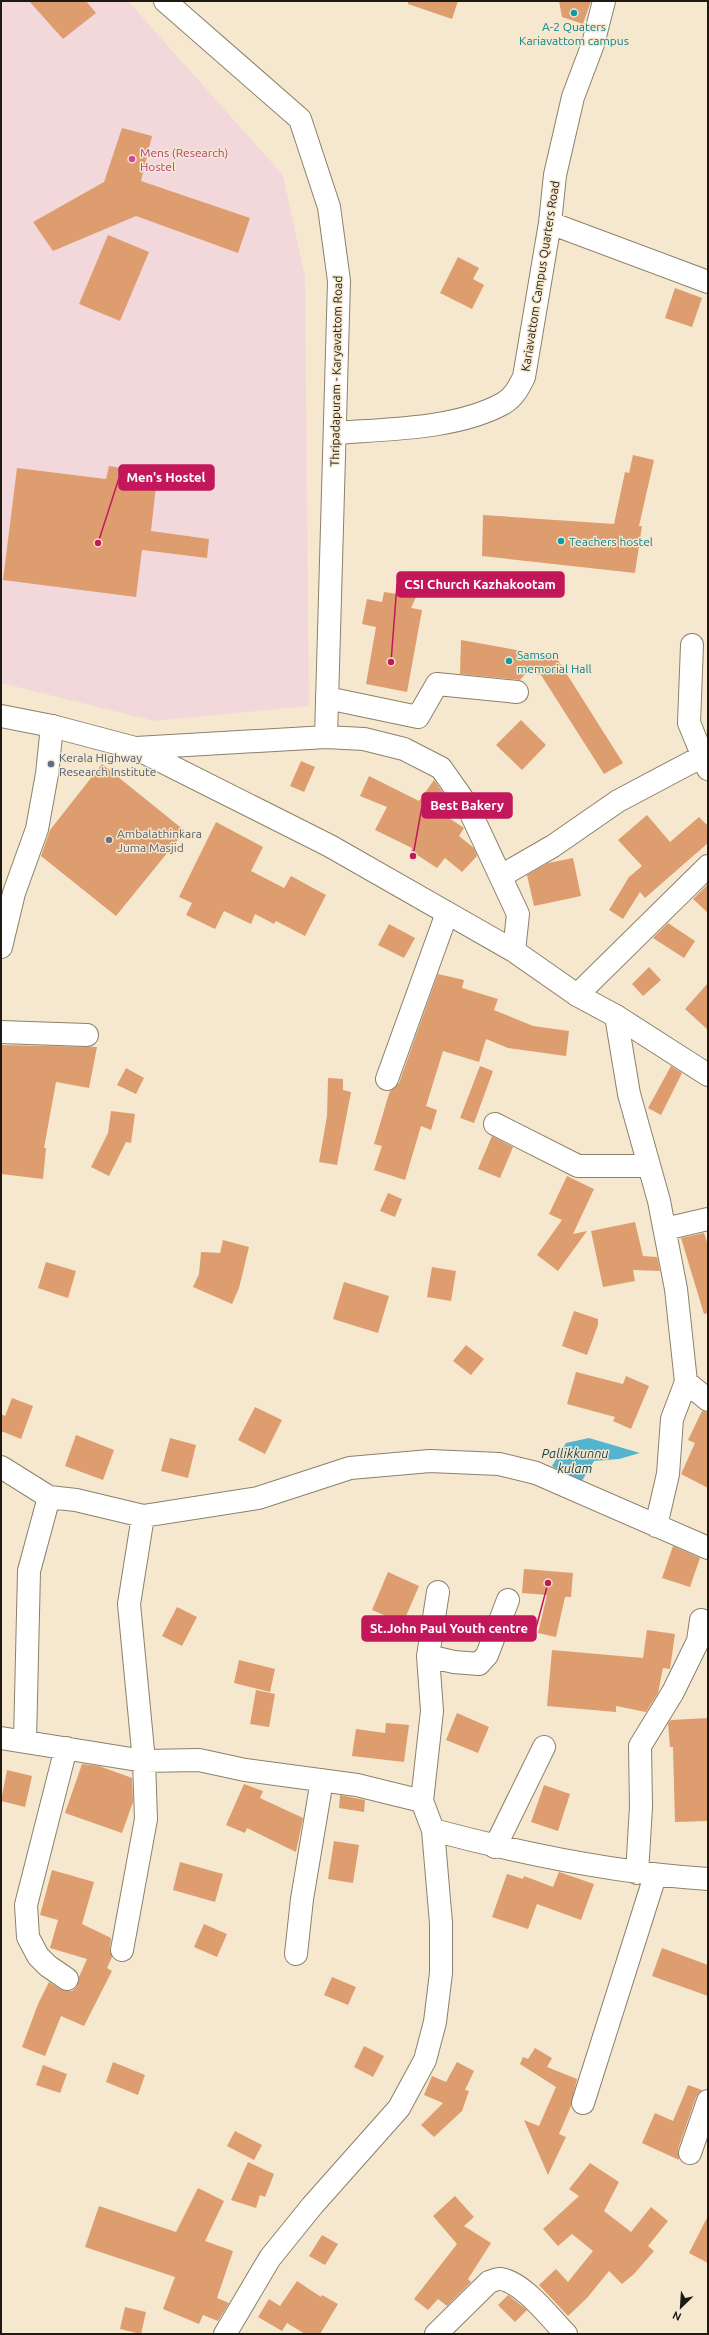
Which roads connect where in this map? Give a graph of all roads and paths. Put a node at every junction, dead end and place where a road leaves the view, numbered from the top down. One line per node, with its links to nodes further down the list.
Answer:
1 (165, 1): 5 (street, Thripadapuram - Karyavattom Road)
2 (604, 1): 3 (street, Kariavattom Campus Quarters Road)
3 (550, 223): 4 (street); 5 (street, Kariavattom Campus Quarters Road)
4 (708, 282)
5 (336, 433): 8 (street, Thripadapuram - Karyavattom Road)
6 (692, 645): 13 (street)
7 (517, 692): 8 (street)
8 (327, 698): 11 (street, Thripadapuram - Karyavattom Road)
9 (1, 716): 10 (street)
10 (52, 726): 12 (street); 17 (street)
11 (326, 737): 12 (street); 15 (street)
12 (135, 748): 16 (street)
13 (705, 763): 15 (street)
14 (708, 866): 19 (street)
15 (501, 876): 18 (street)
16 (447, 913): 18 (street); 24 (street)
17 (1, 946)
18 (514, 951): 19 (street)
19 (577, 995): 20 (street)
20 (616, 1016): 23 (street); 26 (street)
21 (1, 1032): 22 (street)
22 (87, 1035)
23 (708, 1075)
24 (387, 1079)
25 (495, 1124): 26 (street)
26 (649, 1166): 28 (street)
27 (708, 1219): 28 (street)
28 (665, 1229): 29 (street)
29 (686, 1382): 30 (street); 34 (street)
30 (708, 1400)
31 (1, 1467): 32 (street)
32 (49, 1497): 33 (street); 41 (street)
33 (143, 1516): 34 (street); 44 (street)
34 (656, 1526): 35 (street)
35 (708, 1548)
36 (438, 1592): 39 (street)
37 (508, 1600): 39 (street)
38 (701, 1620): 49 (street)
39 (428, 1656): 46 (street)
40 (1, 1738): 41 (street)
41 (25, 1741): 43 (street)
42 (544, 1747): 48 (street)
43 (66, 1748): 44 (street); 53 (street)
44 (144, 1761): 45 (street); 51 (street)
45 (322, 1780): 46 (street); 52 (street)
46 (422, 1801): 47 (street)
47 (433, 1830): 48 (street); 57 (street)
48 (495, 1847): 49 (street)
49 (646, 1874): 50 (street); 55 (street)
50 (708, 1880)
51 (122, 1950)
52 (296, 1954)
53 (67, 1979)
54 (708, 2100): 56 (street)
55 (584, 2103)
56 (690, 2152)
57 (225, 2334)
58 (436, 2334): 59 (street)
59 (566, 2334)

